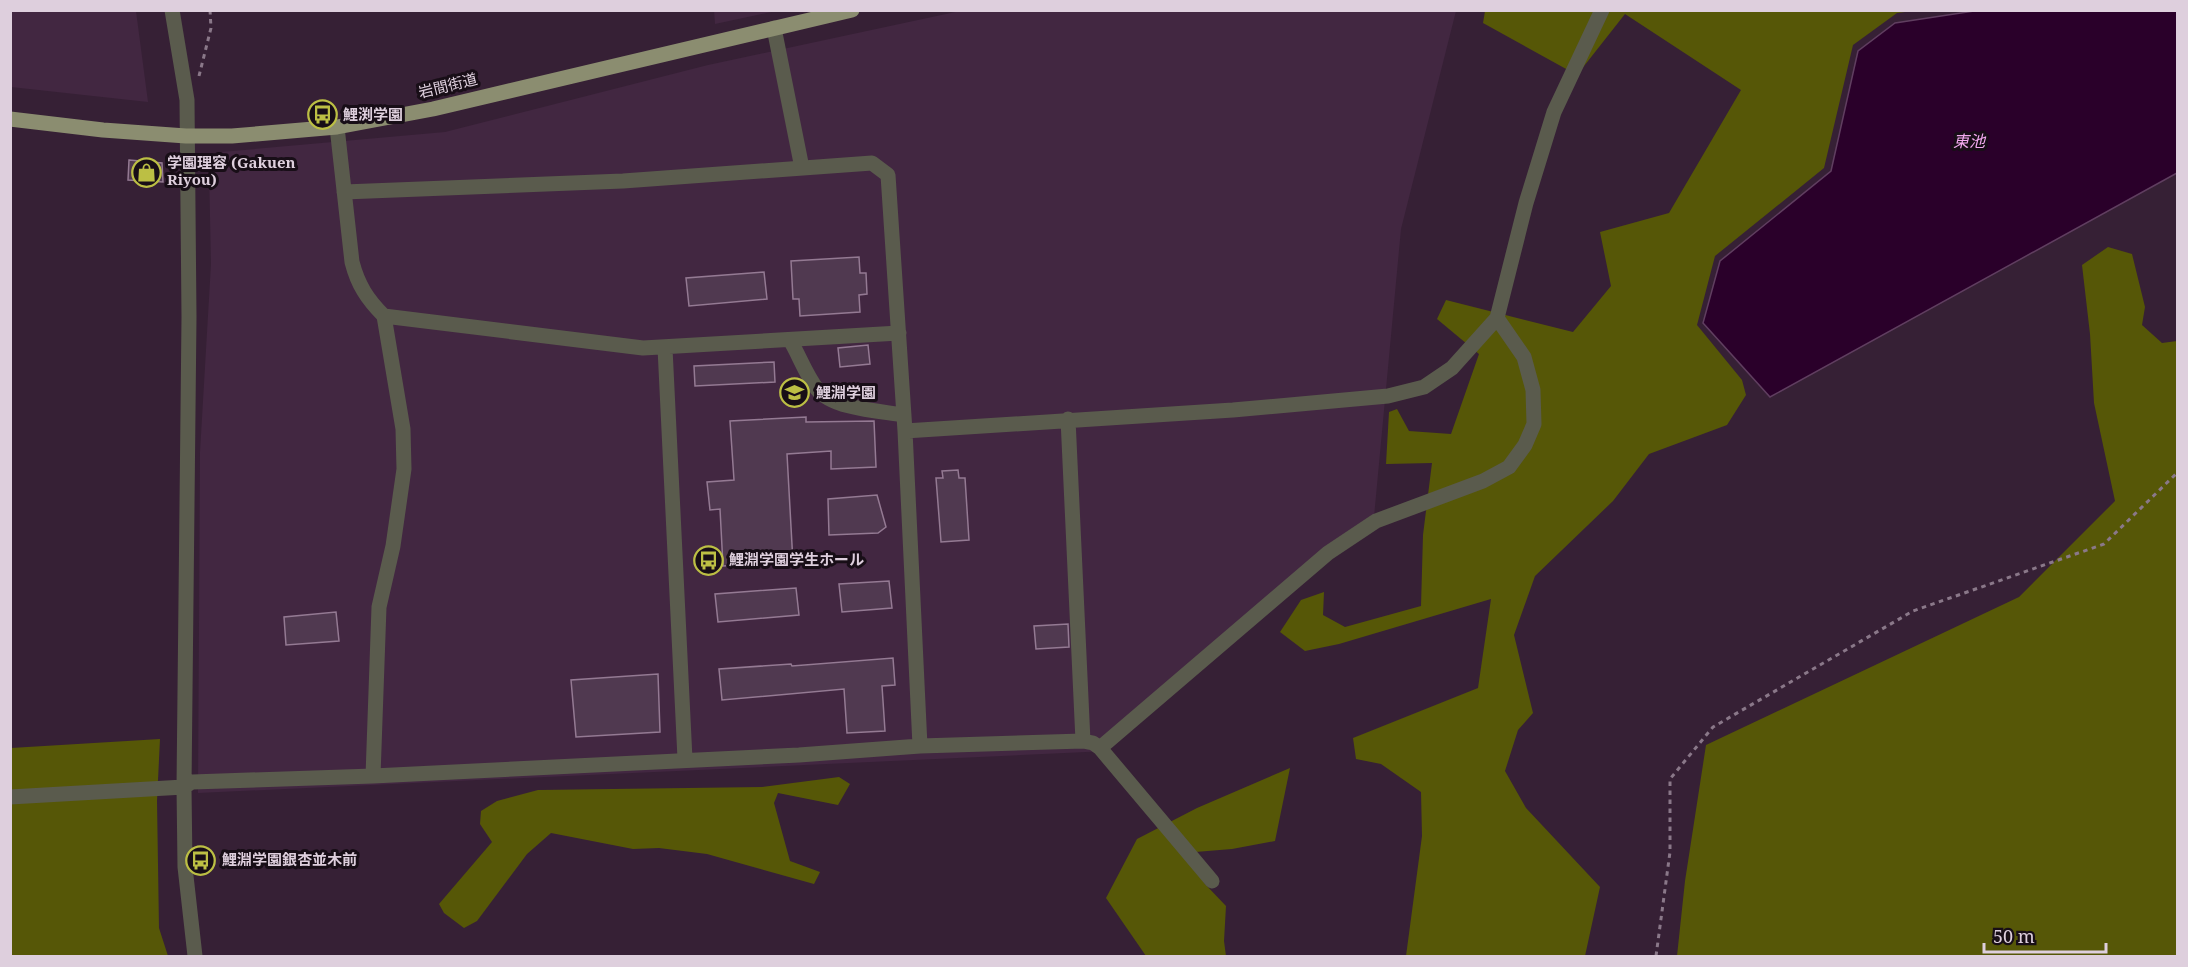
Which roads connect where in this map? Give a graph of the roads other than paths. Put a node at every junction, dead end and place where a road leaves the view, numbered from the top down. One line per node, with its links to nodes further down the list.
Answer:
1 (172, 10): 7 (street)
2 (852, 10): 4 (main road, 岩間街道)
3 (1602, 10): 11 (street)
4 (774, 28): 6 (main road, 岩間街道); 8 (street)
5 (10, 119): 7 (main road, 岩間街道)
6 (337, 127): 7 (main road, 岩間街道); 9 (street)
7 (186, 136): 23 (street)
8 (802, 168): 9 (street); 12 (street)
9 (344, 192): 10 (street)
10 (384, 316): 14 (street); 22 (street)
11 (1497, 318): 16 (street); 20 (street)
12 (899, 333): 13 (street); 15 (street)
13 (790, 340): 14 (street); 15 (street)
14 (666, 348): 21 (street)
15 (904, 416): 17 (street)
16 (1068, 419): 17 (street); 18 (street)
17 (905, 431): 19 (street)
18 (1083, 741): 19 (street); 20 (street)
19 (920, 746): 21 (street)
20 (1100, 748): 25 (street)
21 (685, 759): 22 (street)
22 (373, 776): 23 (street)
23 (184, 787): 24 (street); 26 (street)
24 (10, 797)
25 (1212, 881)
26 (195, 957)

